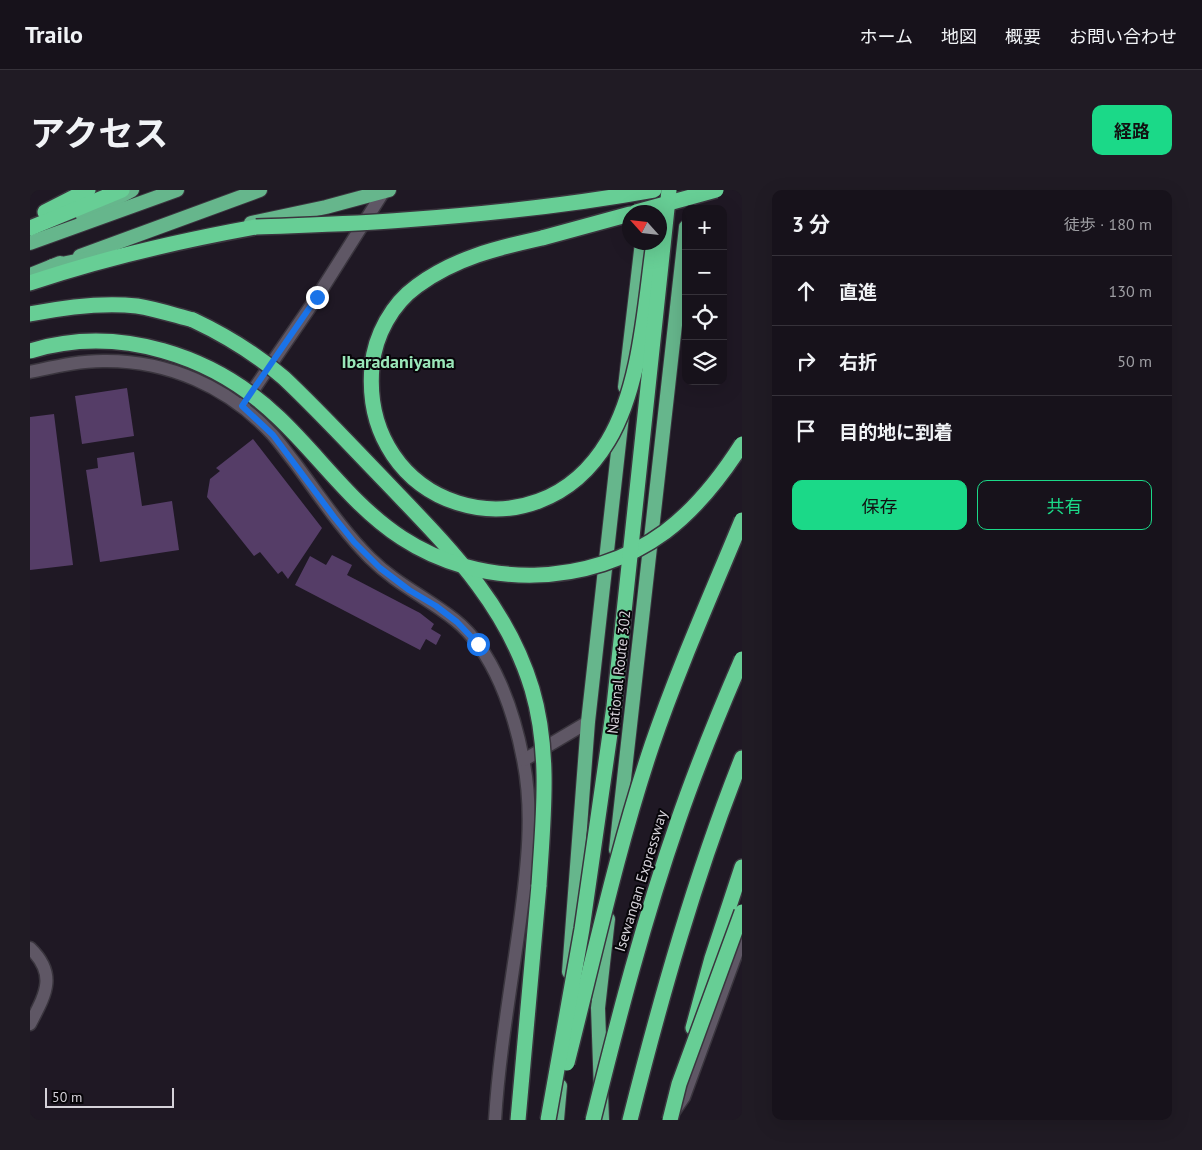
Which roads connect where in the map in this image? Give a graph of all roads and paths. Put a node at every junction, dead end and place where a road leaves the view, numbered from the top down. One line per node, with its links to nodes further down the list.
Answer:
1 (88, 190): 18 (highway)
2 (122, 190): 19 (highway)
3 (132, 190): 20 (highway)
4 (177, 190): 20 (highway)
5 (260, 190): 24 (highway)
6 (649, 190): 13 (highway)
7 (654, 190): 26 (highway, bridge)
8 (664, 190): 14 (highway)
9 (670, 190): 47 (highway, bridge)
10 (690, 190): 16 (highway)
11 (716, 190): 15 (highway, bridge)
12 (387, 191): 24 (highway); 30 (street)
13 (647, 205)
14 (661, 205)
15 (661, 205)
16 (688, 205)
17 (622, 216): 22 (highway, bridge)
18 (30, 219)
19 (30, 228)
20 (35, 241)
21 (641, 250): 36 (highway, National Route 302)
22 (653, 250)
23 (683, 250): 51 (highway, National Route 302)
24 (52, 266): 25 (highway)
25 (30, 275)
26 (30, 283)
27 (30, 314): 46 (highway, bridge)
28 (30, 351): 31 (highway, bridge)
29 (30, 372): 30 (street)
30 (242, 406): 38 (street)
31 (742, 444)
32 (742, 520): 34 (highway, bridge)
33 (742, 538): 34 (highway, bridge)
34 (697, 629): 48 (highway, bridge)
35 (742, 659): 50 (highway, Isewangan Expressway, bridge)
36 (588, 722): 38 (street); 49 (highway, National Route 302)
37 (742, 758): 52 (highway)
38 (524, 760): 45 (street)
39 (742, 866): 44 (highway, bridge)
40 (742, 912): 44 (highway, bridge)
41 (742, 940): 53 (street)
42 (30, 948): 43 (street)
43 (30, 1024)
44 (679, 1084): 53 (highway, bridge)
45 (494, 1120)
46 (518, 1120)
47 (548, 1120)
48 (553, 1120)
49 (557, 1120)
50 (593, 1120)
51 (602, 1120)
52 (630, 1120)
53 (670, 1120)

